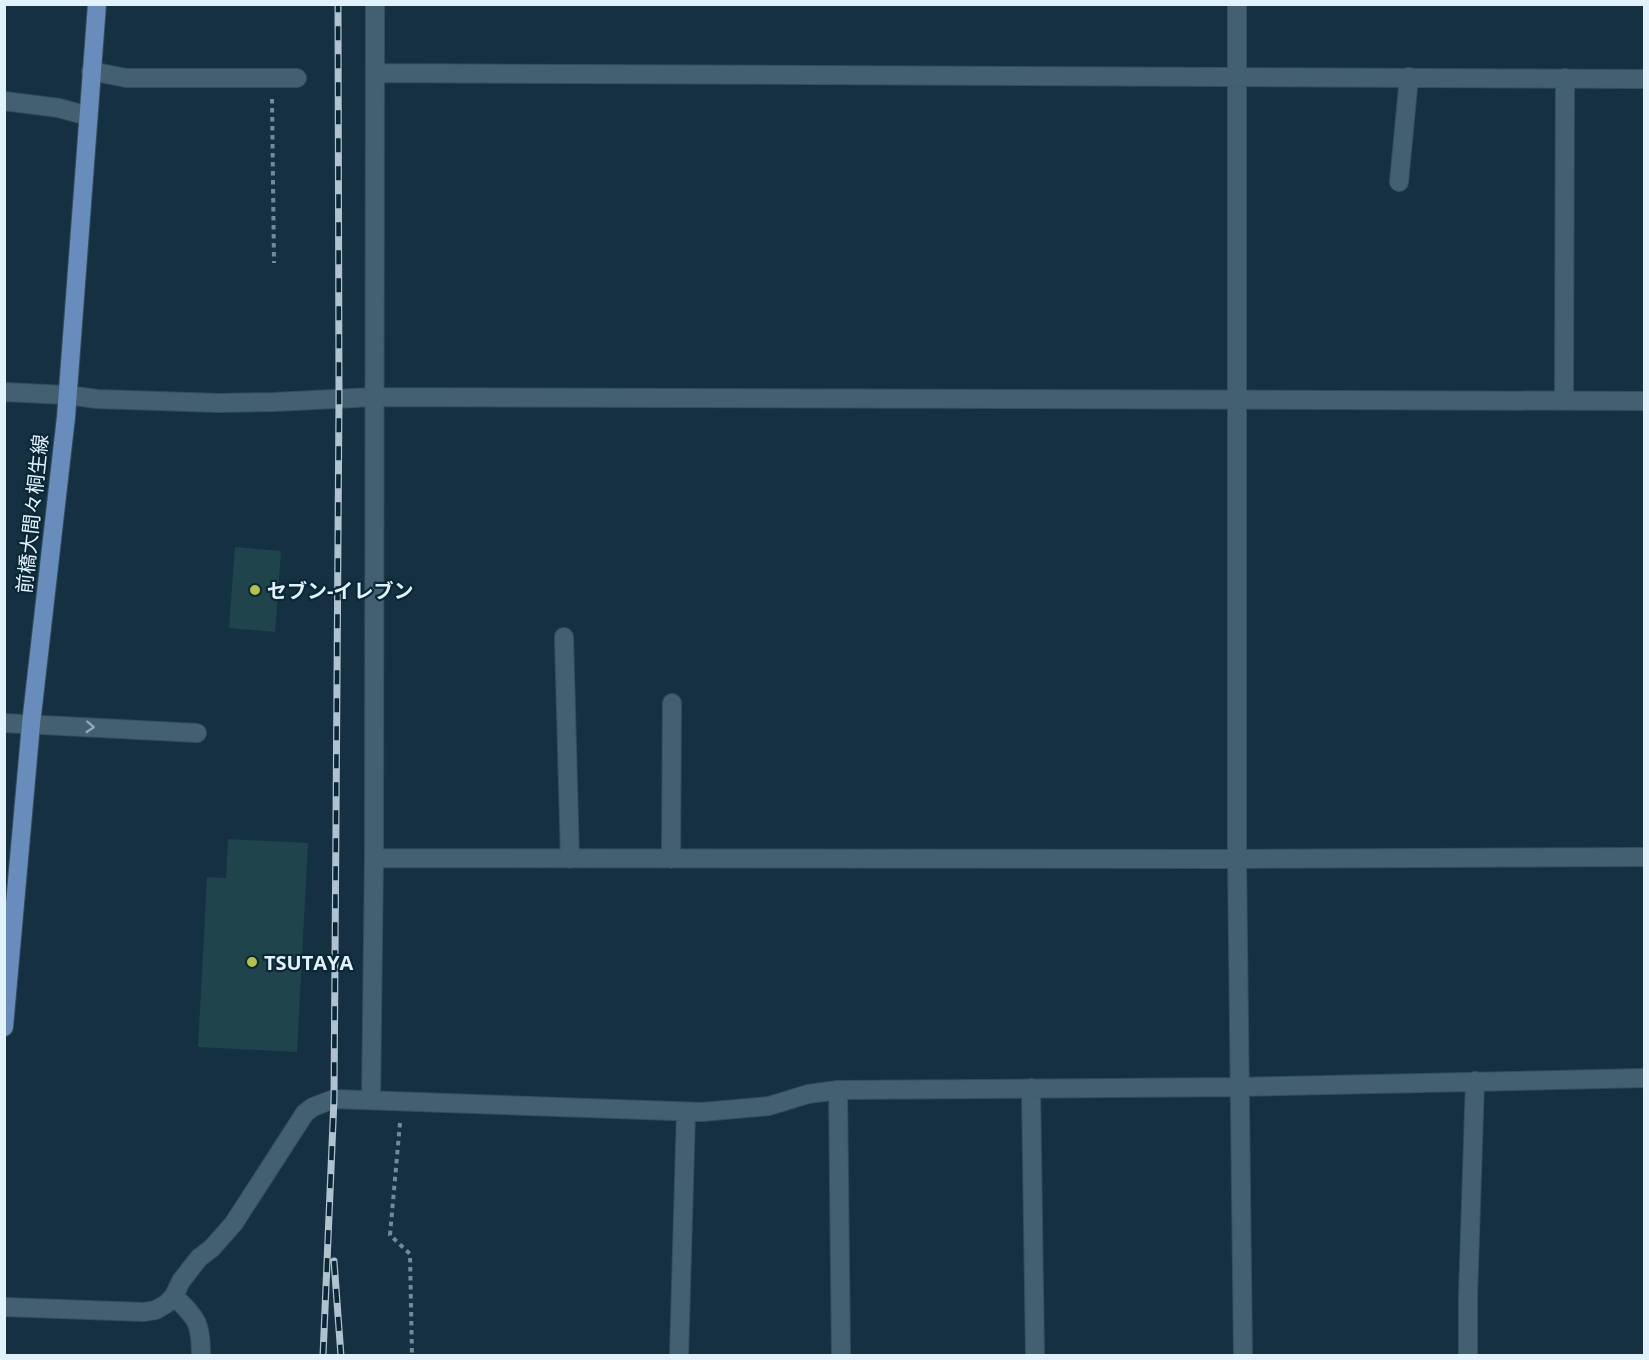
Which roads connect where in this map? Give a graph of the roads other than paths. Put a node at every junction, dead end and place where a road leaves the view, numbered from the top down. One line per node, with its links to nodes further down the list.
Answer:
1 (97, 4): 4 (main road, 前橋大間々桐生線)
2 (375, 4): 5 (street)
3 (1237, 4): 6 (street)
4 (91, 71): 8 (street); 12 (main road, 前橋大間々桐生線)
5 (375, 74): 6 (street); 16 (street)
6 (1237, 77): 7 (street); 17 (street)
7 (1409, 77): 9 (street); 13 (street)
8 (297, 78)
9 (1566, 78): 10 (street); 18 (street)
10 (1644, 79)
11 (4, 101): 12 (street)
12 (88, 116): 15 (main road, 前橋大間々桐生線)
13 (1399, 182)
14 (4, 392): 15 (street)
15 (67, 395): 16 (street); 23 (main road, 前橋大間々桐生線)
16 (374, 397): 17 (street); 26 (street)
17 (1236, 400): 18 (street); 29 (street)
18 (1564, 401): 19 (street)
19 (1644, 401)
20 (564, 637): 27 (street)
21 (672, 703): 28 (street)
22 (4, 723): 23 (street)
23 (31, 724): 24 (street, one-way to 24); 30 (main road, 前橋大間々桐生線)
24 (197, 733)
25 (1644, 857): 29 (street)
26 (374, 858): 27 (street); 36 (street)
27 (570, 859): 28 (street)
28 (671, 859): 29 (street)
29 (1237, 859): 33 (street)
30 (4, 1027)
31 (1644, 1078): 32 (street)
32 (1475, 1081): 33 (street); 45 (street)
33 (1240, 1087): 34 (street); 44 (street)
34 (1031, 1088): 35 (street); 43 (street)
35 (838, 1090): 37 (street); 42 (street)
36 (371, 1100): 37 (street); 38 (street)
37 (686, 1112): 41 (street)
38 (174, 1296): 39 (street); 40 (street)
39 (4, 1307)
40 (201, 1356)
41 (679, 1356)
42 (841, 1356)
43 (1035, 1356)
44 (1243, 1356)
45 (1468, 1356)

